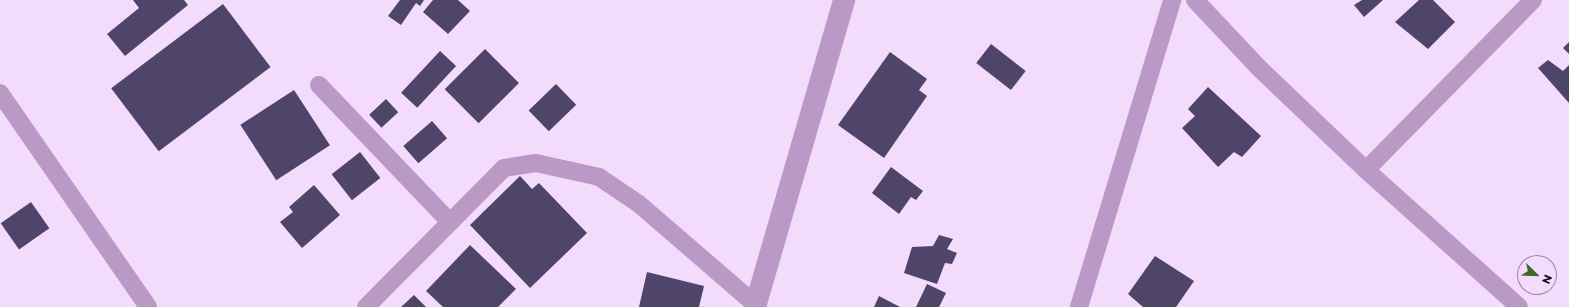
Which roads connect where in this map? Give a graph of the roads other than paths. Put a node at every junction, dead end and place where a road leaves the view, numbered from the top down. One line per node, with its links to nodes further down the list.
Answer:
1 (844, 0): 9 (street)
2 (1172, 0): 12 (street)
3 (1194, 0): 7 (street)
4 (1533, 0): 7 (street)
5 (319, 85): 8 (street)
6 (0, 93): 10 (street)
7 (1366, 170): 13 (street)
8 (450, 222): 9 (street); 11 (street)
9 (755, 306)
10 (148, 307)
11 (366, 307)
12 (1079, 307)
13 (1520, 307)

